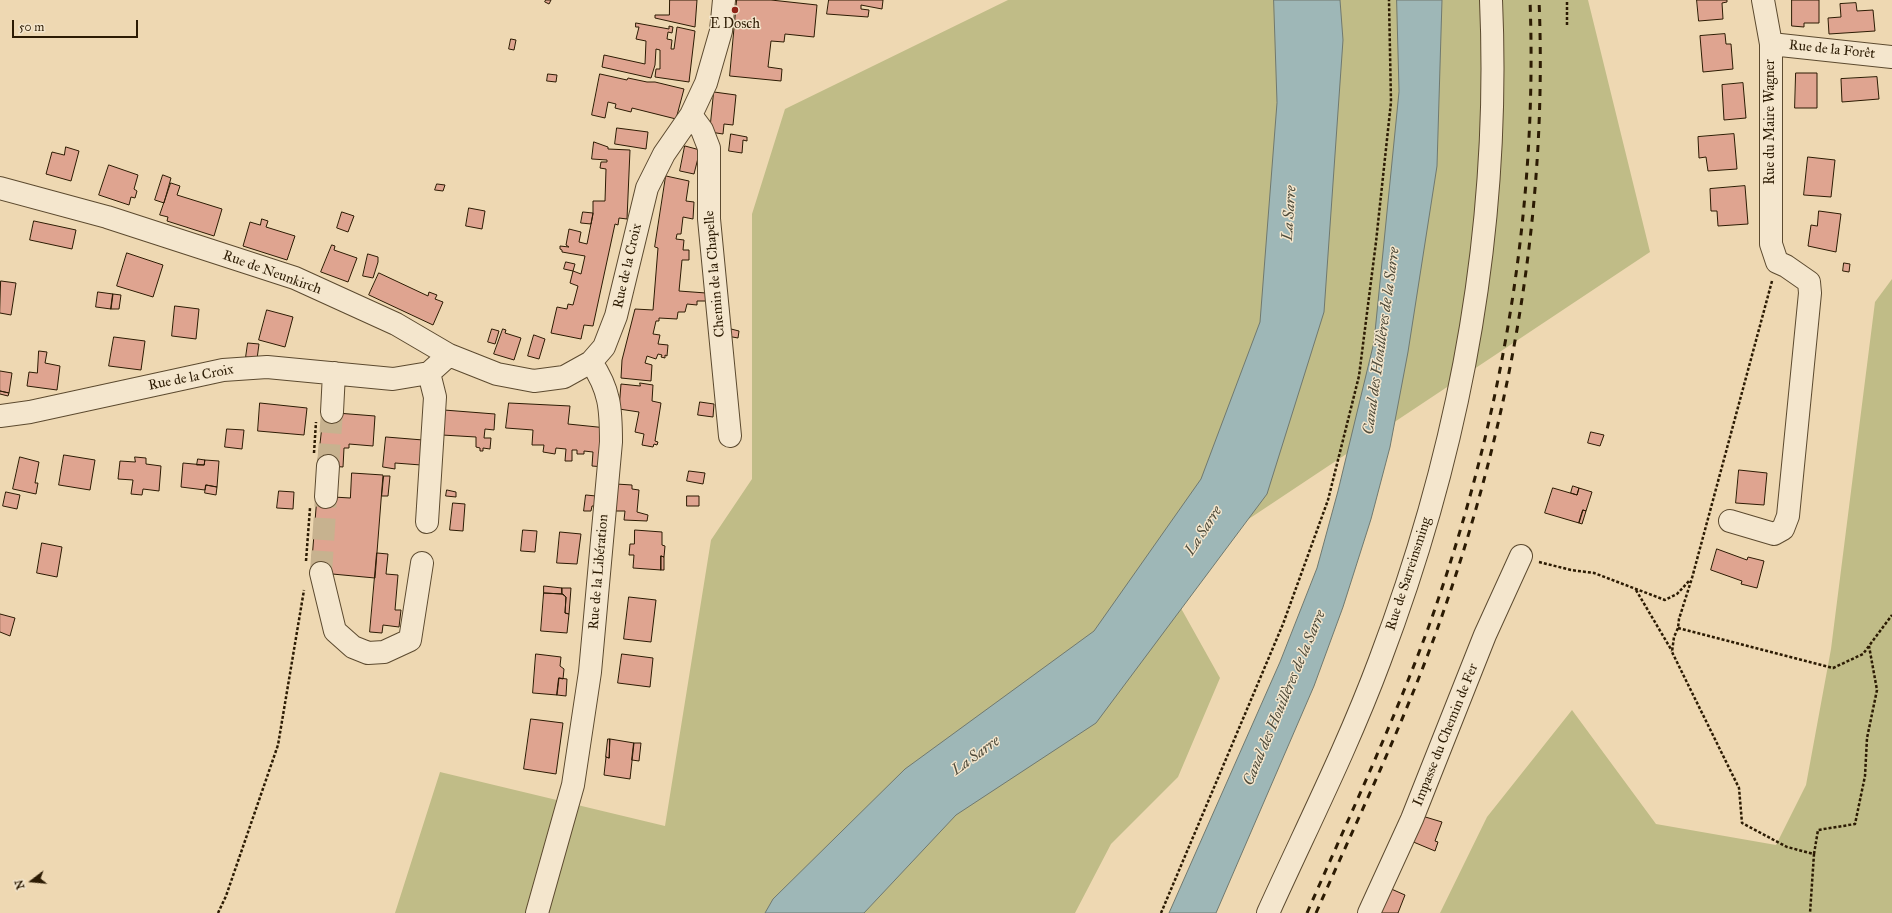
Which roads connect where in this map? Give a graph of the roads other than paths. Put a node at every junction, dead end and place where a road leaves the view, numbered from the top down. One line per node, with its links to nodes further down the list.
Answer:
1 (724, 0): 6 (street, Rue de la Croix)
2 (1491, 0): 24 (street, Rue de Sarreinsming)
3 (1763, 0): 4 (street, Rue du Maire Wagner)
4 (1771, 44): 5 (street, Rue de la Forêt); 18 (street, Rue du Maire Wagner)
5 (1892, 57)
6 (691, 115): 9 (street, Rue de la Croix); 15 (street, Chemin de la Chapelle)
7 (0, 188): 8 (street, Rue de Neunkirch)
8 (448, 355): 11 (street); 12 (street, Rue de Neunkirch)
9 (591, 362): 12 (street, Rue de la Croix); 23 (street, Rue de la Libération)
10 (334, 373): 11 (street, Rue de la Croix); 13 (street); 14 (street, Rue de la Croix)
11 (429, 373): 19 (street)
12 (534, 381)
13 (324, 415)
14 (0, 416)
15 (730, 436)
16 (321, 461): 17 (street)
17 (318, 500)
18 (1730, 521)
19 (427, 522)
20 (1521, 556): 25 (street, Impasse du Chemin de Fer)
21 (422, 563): 22 (street)
22 (313, 569)
23 (537, 913)
24 (1268, 913)
25 (1369, 913)

